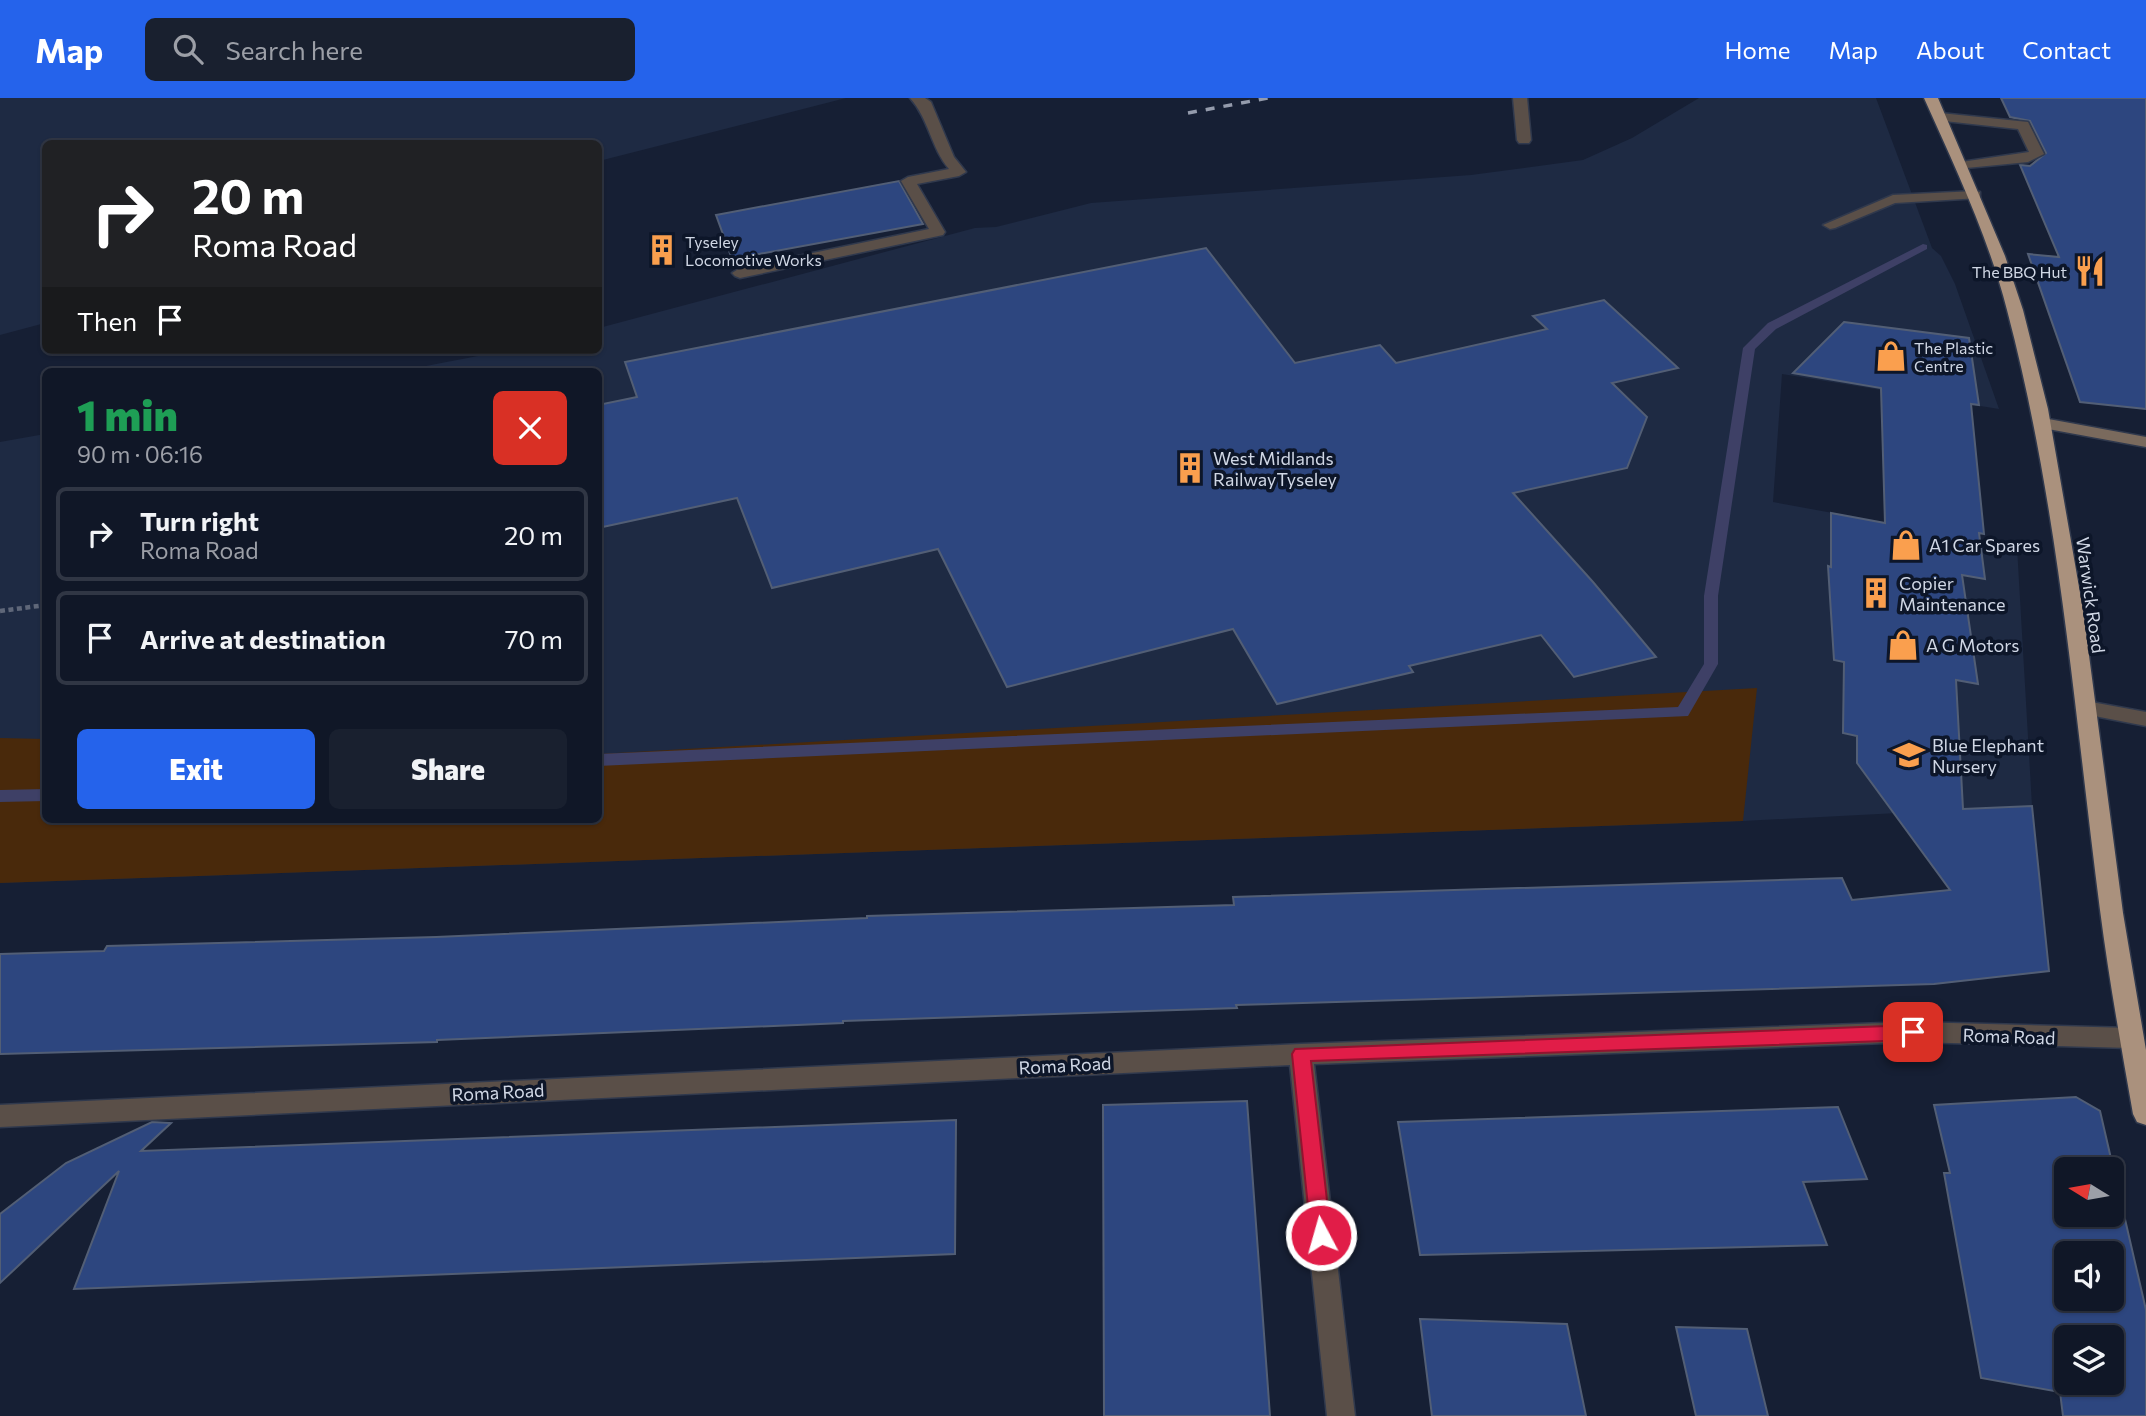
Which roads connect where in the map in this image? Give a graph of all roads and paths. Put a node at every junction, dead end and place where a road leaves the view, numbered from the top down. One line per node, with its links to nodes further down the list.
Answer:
1 (917, 98): 9 (street)
2 (1520, 98): 5 (street)
3 (1931, 98): 4 (highway, Warwick Road)
4 (1940, 117): 6 (highway, Warwick Road); 6 (street)
5 (1524, 140)
6 (1961, 166): 7 (highway, Warwick Road)
7 (1975, 195): 8 (street); 10 (highway, Warwick Road)
8 (1830, 225)
9 (740, 273)
10 (2043, 423): 11 (street); 14 (highway, Warwick Road)
11 (2146, 442)
12 (42, 606): 13 (path)
13 (0, 611)
14 (2086, 708): 15 (street); 16 (highway, Warwick Road)
15 (2146, 719)
16 (2130, 1038): 17 (street, Roma Road); 18 (highway, Warwick Road)
17 (1301, 1054): 19 (street, Roma Road); 20 (street)
18 (2146, 1114)
19 (2, 1118)
20 (1340, 1416)

